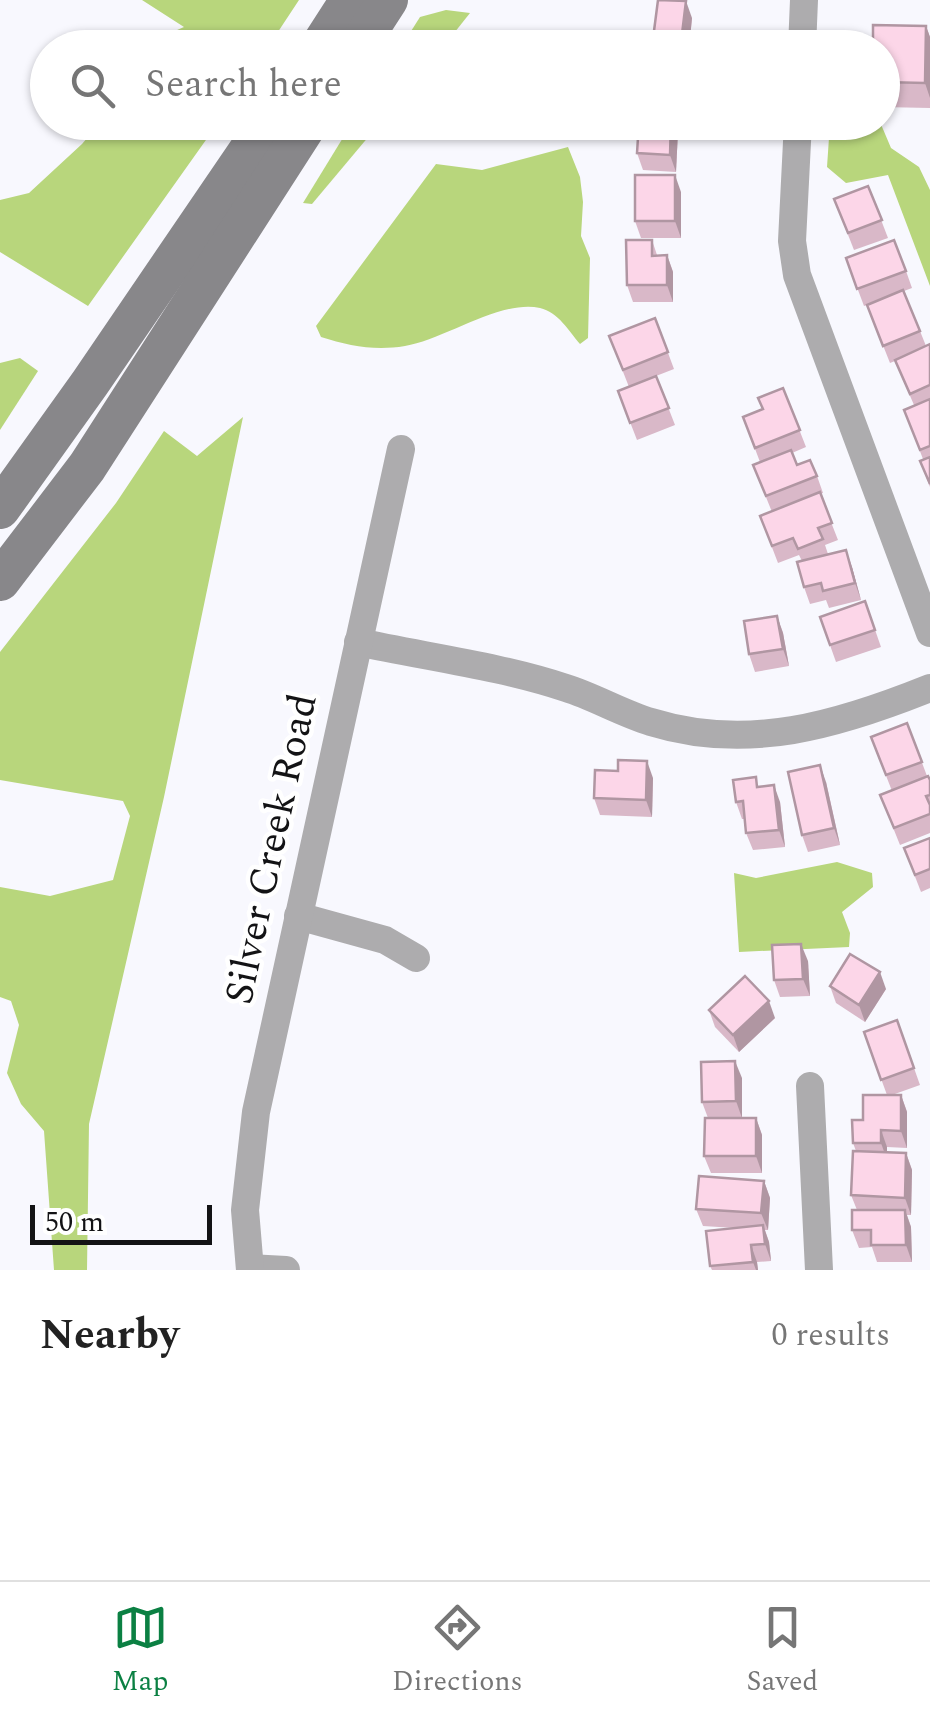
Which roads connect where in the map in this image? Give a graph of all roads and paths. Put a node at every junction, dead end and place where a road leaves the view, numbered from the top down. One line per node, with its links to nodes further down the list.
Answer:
1 (350, 0): 4 (main road)
2 (388, 0): 5 (main road)
3 (804, 0): 6 (street)
4 (343, 30)
5 (355, 30)
6 (803, 30)
7 (256, 140): 11 (main road)
8 (298, 140): 12 (main road)
9 (797, 140): 13 (street)
10 (401, 449): 14 (street, Silver Creek Road)
11 (0, 508)
12 (0, 581)
13 (930, 633)
14 (358, 642): 15 (street); 16 (street, Silver Creek Road)
15 (930, 688)
16 (298, 916): 17 (street); 19 (street, Silver Creek Road)
17 (416, 958)
18 (810, 1086): 21 (street)
19 (250, 1269): 20 (street)
20 (286, 1270)
21 (818, 1270)

